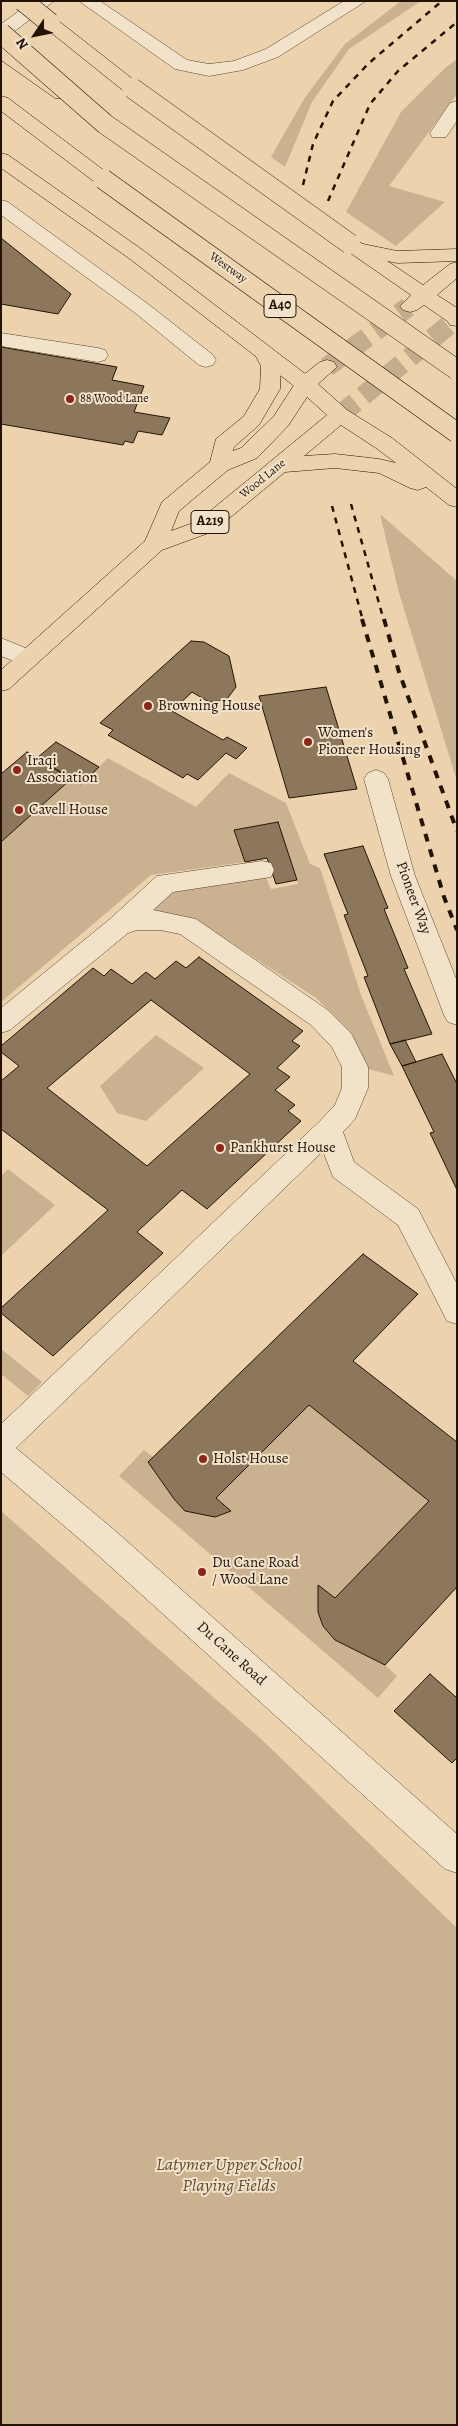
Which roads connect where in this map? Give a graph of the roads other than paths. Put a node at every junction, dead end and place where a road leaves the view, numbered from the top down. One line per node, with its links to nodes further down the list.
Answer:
1 (23, 1): 15 (main road, bridge)
2 (45, 1): 5 (street)
3 (88, 1): 4 (street)
4 (357, 1)
5 (1, 33): 10 (main road, bridge)
6 (1, 52): 10 (main road, bridge)
7 (1, 102): 13 (main road, Westway / A40)
8 (457, 108): 11 (street)
9 (1, 118): 13 (main road, A40)
10 (105, 124): 25 (main road, bridge)
11 (439, 133)
12 (1, 159): 21 (main road)
13 (103, 179): 28 (main road, Westway / A40, bridge)
14 (1, 206): 23 (street)
15 (350, 244): 16 (main road); 18 (main road)
16 (457, 255)
17 (457, 268): 18 (main road)
18 (416, 301): 19 (main road)
19 (456, 319)
20 (1, 339): 22 (street)
21 (264, 353): 26 (main road); 29 (main road)
22 (98, 355)
23 (206, 360)
24 (326, 367): 26 (main road, Wood Lane / A219)
25 (457, 370)
26 (305, 384): 27 (main road); 29 (main road, Wood Lane / A219)
27 (340, 415): 30 (main road, Wood Lane / A219); 31 (main road)
28 (457, 433)
29 (220, 465): 33 (main road, Wood Lane / A219)
30 (282, 465): 32 (main road); 33 (main road, Wood Lane / A219)
31 (457, 500)
32 (457, 505)
33 (154, 545): 35 (main road, Wood Lane / A219)
34 (1, 646): 35 (street)
35 (27, 658): 36 (main road, Wood Lane / A219)
36 (1, 683)
37 (376, 779): 40 (street, Pioneer Way)
38 (262, 870): 39 (street)
39 (119, 926): 41 (street); 42 (street)
40 (457, 1015)
41 (1, 1024)
42 (328, 1129): 43 (street); 44 (street)
43 (457, 1312)
44 (1, 1443)
45 (1, 1454): 46 (street, Du Cane Road)
46 (457, 1857)

